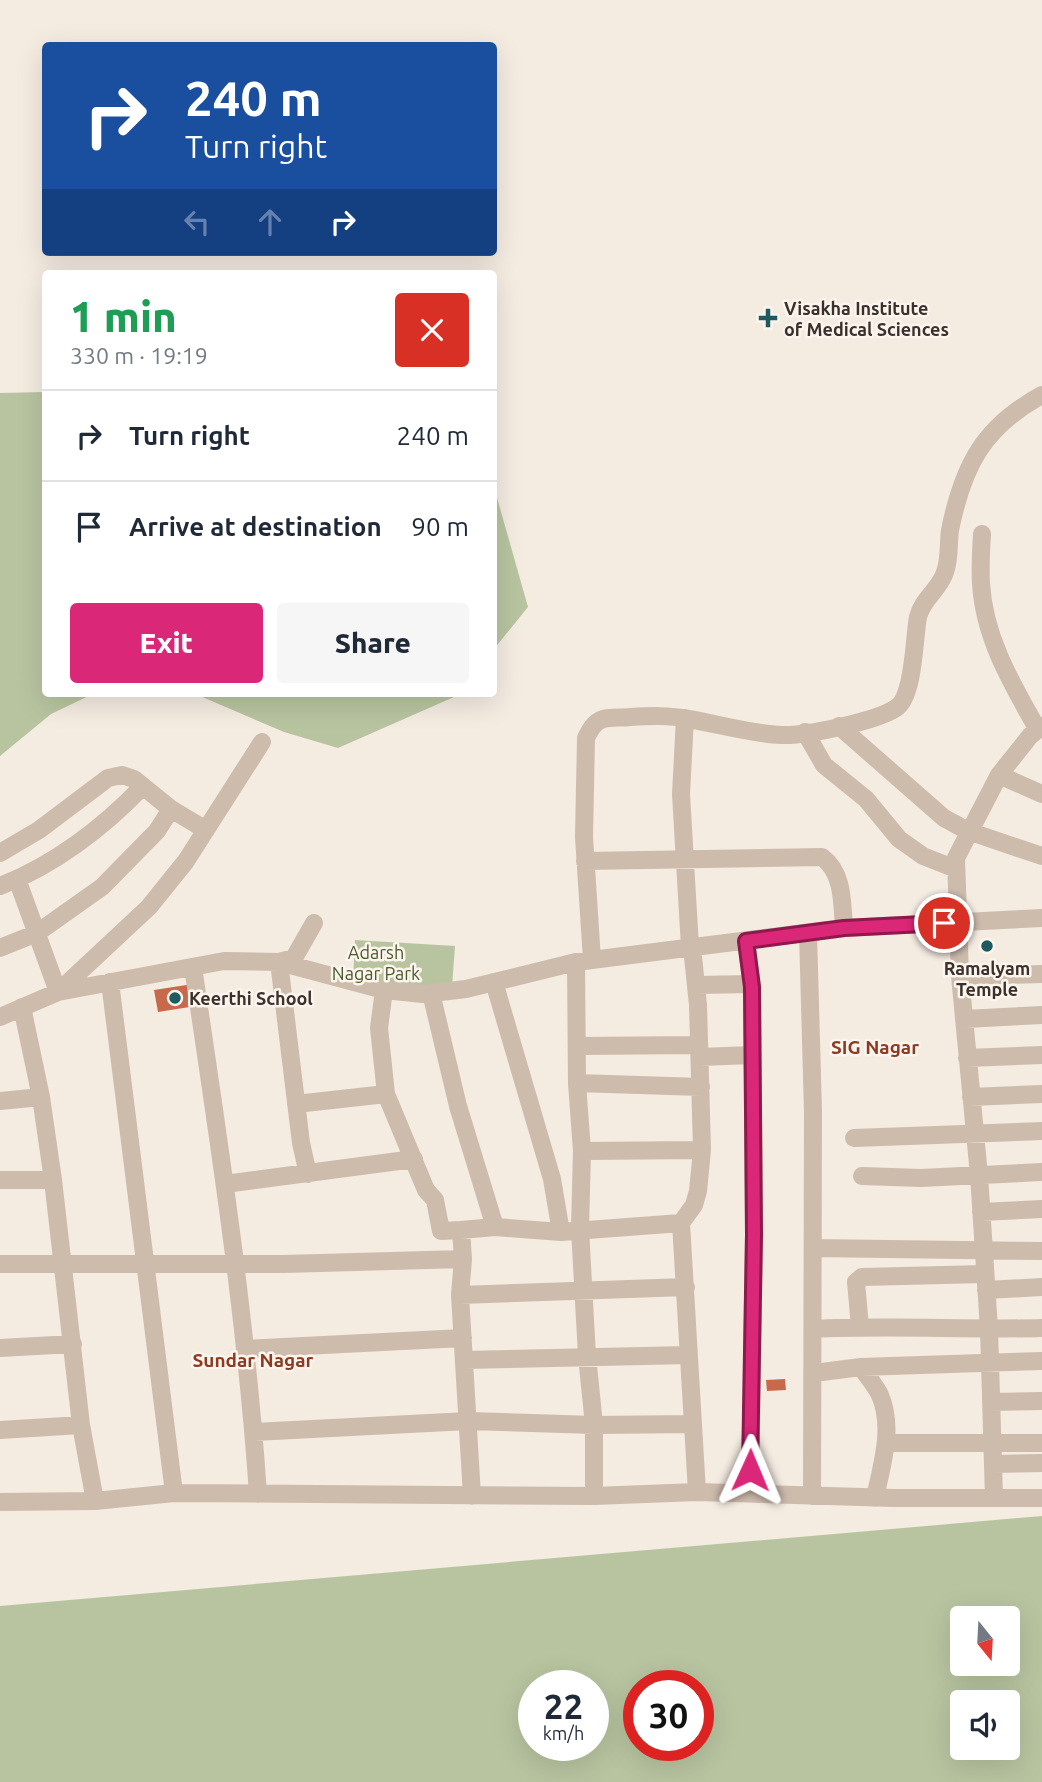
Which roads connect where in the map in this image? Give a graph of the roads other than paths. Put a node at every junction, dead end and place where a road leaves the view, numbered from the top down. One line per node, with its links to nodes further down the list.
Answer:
1 (1042, 395): 4 (street)
2 (982, 534): 5 (street)
3 (685, 718): 6 (street); 16 (street); 17 (street)
4 (839, 726): 6 (street); 13 (street)
5 (1040, 728): 8 (street)
6 (805, 732): 18 (street)
7 (262, 742): 12 (street)
8 (999, 775): 10 (street); 13 (street)
9 (143, 786): 11 (street); 14 (street); 19 (street)
10 (1042, 794)
11 (171, 809): 12 (street); 25 (street)
12 (206, 830): 40 (street)
13 (968, 831): 15 (street); 18 (street)
14 (0, 853)
15 (1042, 856)
16 (684, 858): 17 (street); 24 (street); 28 (street)
17 (585, 860): 30 (street)
18 (956, 870): 23 (street)
19 (18, 879): 20 (street); 25 (street)
20 (0, 886)
21 (1042, 918): 23 (street)
22 (314, 923): 31 (street)
23 (959, 923): 24 (street); 34 (street)
24 (844, 928): 26 (street)
25 (37, 933): 29 (street); 40 (street)
26 (808, 933): 27 (street); 79 (street)
27 (746, 941): 28 (street); 37 (street)
28 (691, 947): 30 (street); 38 (street)
29 (0, 948)
30 (584, 961): 36 (street); 46 (street)
31 (279, 962): 32 (street); 39 (street); 58 (street)
32 (193, 967): 35 (street); 71 (street)
33 (1042, 974): 34 (street)
34 (960, 976): 45 (street)
35 (110, 982): 40 (street); 86 (street)
36 (494, 982): 41 (street); 78 (street)
37 (751, 984): 38 (street); 48 (street)
38 (696, 985): 47 (street)
39 (384, 990): 41 (street); 53 (street)
40 (58, 992): 42 (street)
41 (431, 993): 75 (street)
42 (22, 1007): 44 (street); 55 (street)
43 (1042, 1015): 45 (street)
44 (0, 1017)
45 (965, 1019): 50 (street)
46 (577, 1046): 47 (street); 51 (street)
47 (700, 1051): 48 (street); 52 (street)
48 (752, 1055): 123 (street)
49 (1042, 1055): 50 (street)
50 (967, 1058): 56 (street)
51 (577, 1083): 52 (street); 63 (street)
52 (701, 1087): 62 (street)
53 (386, 1094): 58 (street); 64 (street)
54 (1042, 1094): 56 (street)
55 (41, 1097): 57 (street); 70 (street)
56 (971, 1097): 60 (street)
57 (0, 1101)
58 (296, 1104): 66 (street)
59 (1042, 1131): 60 (street)
60 (975, 1135): 61 (street); 67 (street)
61 (855, 1138)
62 (702, 1150): 63 (street); 74 (street)
63 (582, 1151): 76 (street)
64 (414, 1159): 66 (street); 77 (street)
65 (1042, 1172): 67 (street)
66 (308, 1174): 71 (street)
67 (979, 1175): 68 (street); 73 (street)
68 (862, 1176)
69 (0, 1180): 70 (street)
70 (53, 1180): 83 (street)
71 (225, 1184): 85 (street)
72 (1042, 1209): 73 (street)
73 (981, 1212): 80 (street)
74 (681, 1223): 76 (street); 88 (street)
75 (495, 1227): 77 (street); 78 (street)
76 (580, 1229): 78 (street); 90 (street)
77 (461, 1230): 82 (street)
78 (561, 1232)
79 (813, 1248): 80 (street); 94 (street)
80 (983, 1250): 81 (street); 87 (street)
81 (1042, 1251)
82 (463, 1259): 85 (street); 91 (street)
83 (64, 1263): 84 (street); 86 (street); 97 (street)
84 (0, 1264)
85 (234, 1264): 86 (street); 99 (street)
86 (147, 1265): 121 (street)
87 (985, 1282): 89 (street); 92 (street); 95 (street)
88 (686, 1287): 90 (street); 100 (street)
89 (1042, 1287)
90 (583, 1292): 91 (street); 101 (street)
91 (460, 1295): 96 (street)
92 (860, 1326): 94 (street); 95 (street)
93 (1042, 1328): 95 (street)
94 (813, 1329): 106 (street)
95 (989, 1329): 104 (street)
96 (463, 1338): 99 (street); 102 (street)
97 (73, 1344): 98 (street); 110 (street)
98 (0, 1348)
99 (246, 1349): 114 (street)
100 (690, 1355): 101 (street); 111 (street)
101 (587, 1356): 102 (street); 112 (street)
102 (464, 1360): 109 (street)
103 (1042, 1361): 104 (street)
104 (990, 1363): 105 (street); 108 (street)
105 (861, 1367): 106 (street); 115 (street)
106 (814, 1373): 126 (street)
107 (1042, 1401): 108 (street)
108 (991, 1402): 116 (street)
109 (468, 1421): 112 (street); 114 (street); 124 (street)
110 (81, 1424): 113 (street); 131 (street)
111 (693, 1424): 112 (street); 120 (street)
112 (594, 1425): 125 (street)
113 (0, 1430)
114 (254, 1432): 122 (street)
115 (886, 1443): 116 (street); 127 (street)
116 (994, 1443): 117 (street); 119 (street)
117 (1042, 1443)
118 (1042, 1463): 119 (street)
119 (994, 1464): 128 (street)
120 (697, 1492): 123 (street); 125 (street)
121 (174, 1493): 122 (street); 131 (street)
122 (258, 1494): 124 (street)
123 (750, 1494): 126 (street)
124 (472, 1496): 125 (street)
125 (594, 1496)
126 (812, 1496): 127 (street)
127 (875, 1498): 128 (street)
128 (994, 1498): 129 (street)
129 (1042, 1498)
130 (0, 1502): 131 (street)
131 (94, 1502)

